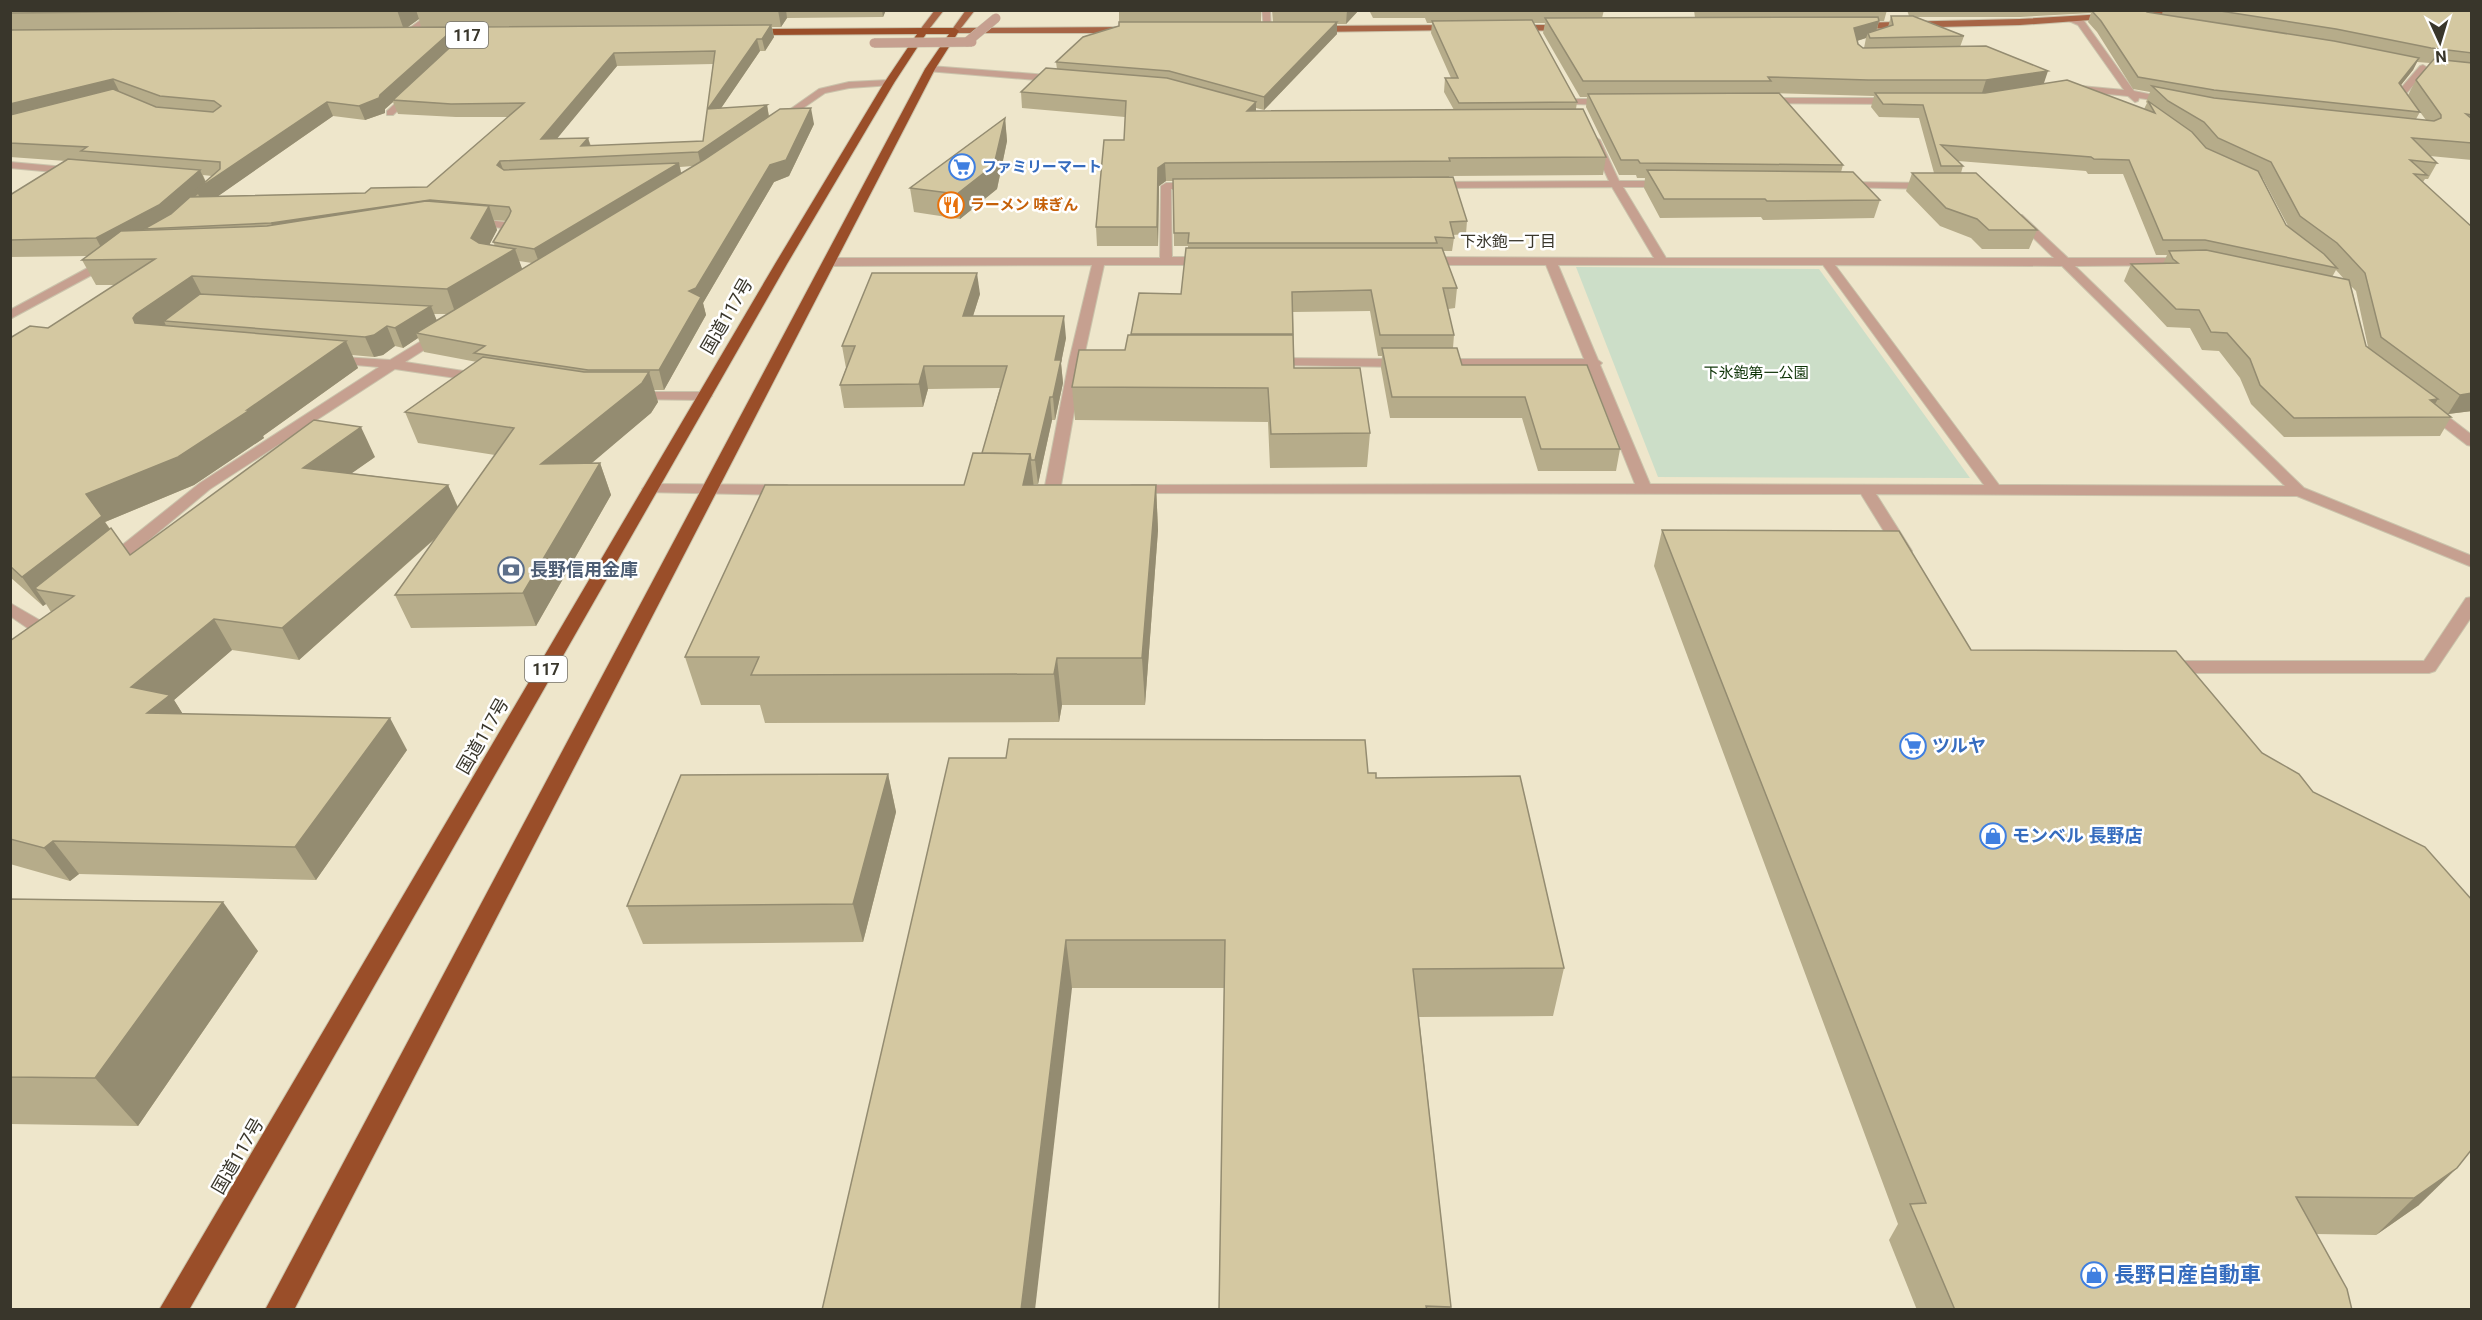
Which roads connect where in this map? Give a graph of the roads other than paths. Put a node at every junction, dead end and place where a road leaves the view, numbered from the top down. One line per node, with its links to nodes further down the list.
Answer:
1 (440, 10): 27 (street)
2 (939, 10): 24 (main road)
3 (971, 10): 30 (main road)
4 (1266, 10): 20 (street)
5 (2065, 10): 10 (street)
6 (2224, 10): 7 (main road)
7 (2195, 11): 8 (main road)
8 (2137, 15): 10 (main road); 12 (street)
9 (996, 18): 30 (street, bridge)
10 (2091, 18): 11 (main road)
11 (2072, 19): 13 (main road); 40 (street)
12 (2165, 23)
13 (1935, 24): 14 (main road); 29 (street)
14 (1844, 26)
15 (1465, 28): 22 (main road)
16 (1500, 28): 17 (main road)
17 (1534, 28): 18 (main road); 31 (street)
18 (1582, 28)
19 (1256, 29): 20 (main road)
20 (1268, 29): 21 (main road)
21 (1280, 29)
22 (1303, 29)
23 (1138, 30): 30 (main road)
24 (923, 31): 25 (highway); 30 (highway); 37 (highway, 国道117号 / 117)
25 (743, 32)
26 (394, 35): 27 (highway)
27 (406, 35): 28 (highway)
28 (417, 35)
29 (1954, 37)
30 (965, 38): 32 (street, bridge); 34 (highway)
31 (1540, 39)
32 (874, 43)
33 (2423, 68): 47 (street)
34 (930, 69): 35 (street); 69 (highway)
35 (1076, 80)
36 (424, 82): 46 (street)
37 (889, 83): 48 (street); 80 (highway, 国道117号 / 117)
38 (2062, 88): 40 (street)
39 (1569, 92): 43 (street)
40 (2129, 93): 44 (street); 45 (street)
41 (1754, 101): 42 (street)
42 (1909, 101)
43 (1622, 102)
44 (2185, 104)
45 (2143, 107)
46 (390, 113)
47 (2416, 119)
48 (763, 131)
49 (1591, 131): 52 (street)
50 (10, 165): 51 (street)
51 (52, 181)
52 (1615, 183): 53 (street); 54 (street); 66 (street)
53 (1686, 184)
54 (1424, 185)
55 (1830, 185): 57 (street)
56 (1213, 186): 62 (street)
57 (1937, 186)
58 (2009, 209): 71 (street)
59 (459, 220): 60 (street)
60 (490, 254)
61 (117, 256): 72 (street)
62 (1166, 260): 63 (street); 64 (street)
63 (1099, 261): 69 (street); 90 (street)
64 (1225, 261)
65 (1412, 261): 70 (street)
66 (1662, 261): 67 (street); 70 (street)
67 (1826, 261): 71 (street); 89 (street)
68 (2198, 261): 71 (street)
69 (829, 262): 85 (highway)
70 (1551, 262): 76 (street)
71 (2065, 262): 91 (street)
72 (10, 315)
73 (444, 323): 77 (street)
74 (320, 358): 77 (street)
75 (1253, 362): 76 (street)
76 (1595, 363): 84 (street)
77 (390, 364): 78 (street); 94 (street)
78 (492, 380)
79 (616, 396): 80 (street)
80 (705, 396): 83 (highway, 国道117号 / 117)
81 (2417, 400): 82 (street)
82 (2472, 442)
83 (650, 489): 85 (street); 99 (highway, 国道117号 / 117)
84 (1645, 489): 87 (street); 88 (street)
85 (709, 490): 86 (street); 100 (highway)
86 (797, 490)
87 (1123, 490)
88 (1866, 490): 89 (street); 93 (street)
89 (1995, 490): 91 (street)
90 (1052, 491)
91 (2299, 491): 92 (street)
92 (2472, 562)
93 (1915, 569)
94 (98, 574)
95 (2472, 602): 98 (street)
96 (10, 608): 97 (street)
97 (19, 638)
98 (2167, 685)
99 (173, 1310)
100 (279, 1310)

